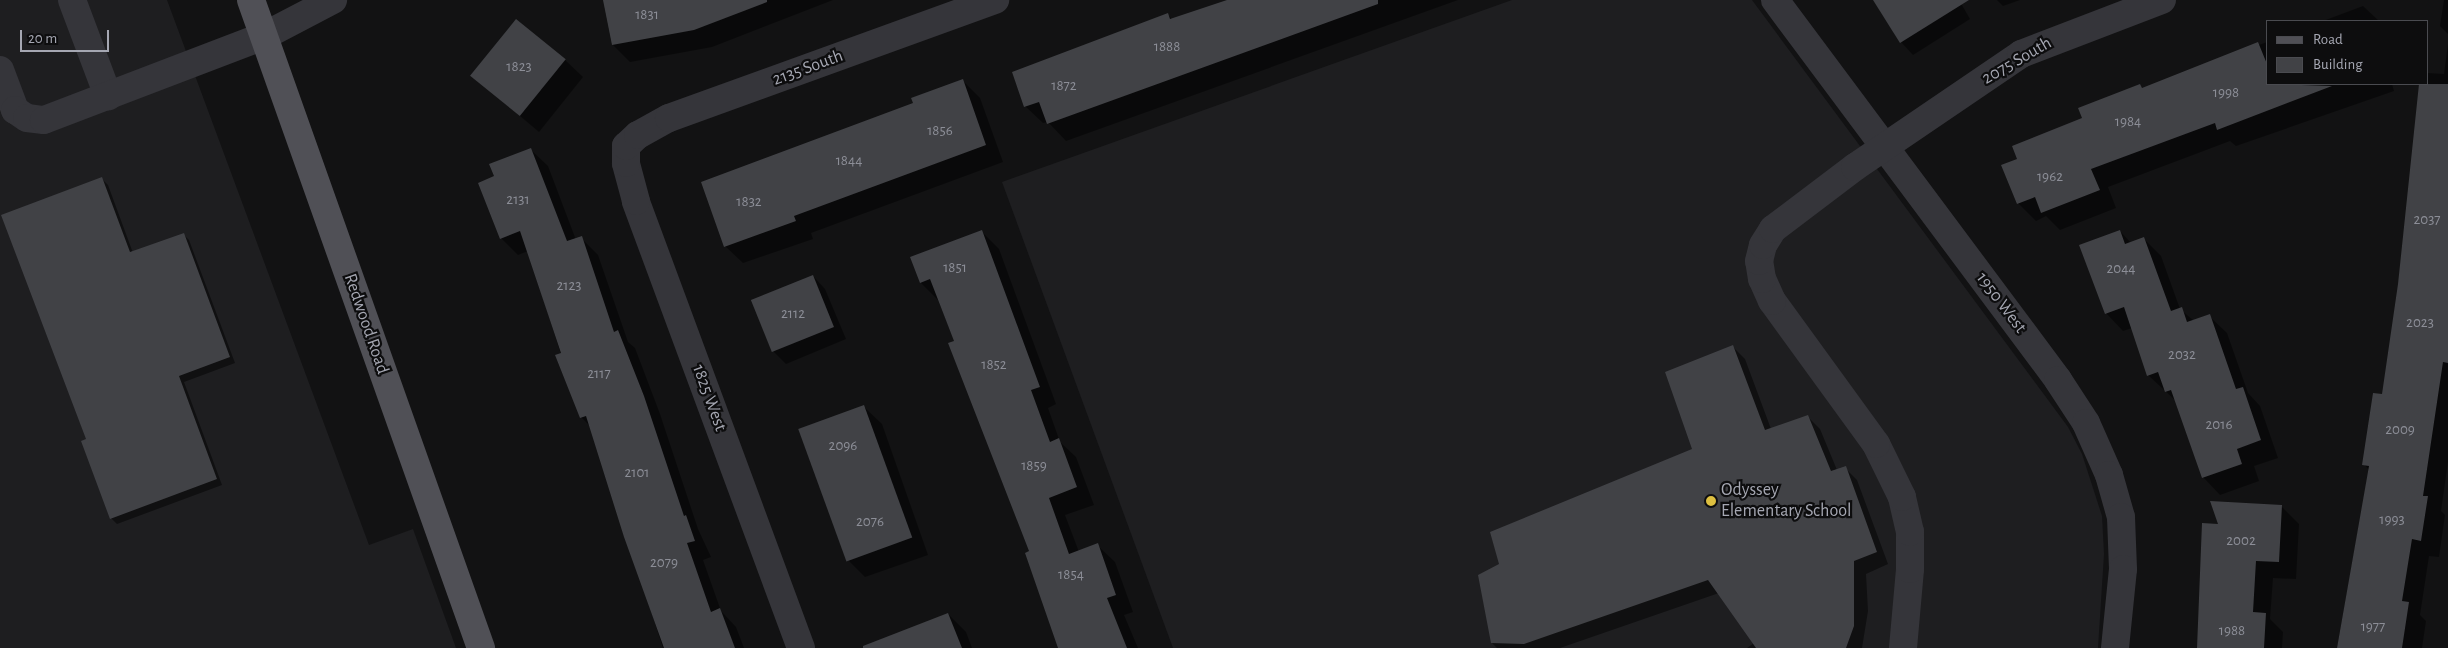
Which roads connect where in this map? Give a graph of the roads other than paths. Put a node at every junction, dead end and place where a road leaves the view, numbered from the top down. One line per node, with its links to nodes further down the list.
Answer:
1 (72, 0): 10 (street)
2 (251, 0): 8 (main road, Redwood Road)
3 (289, 0): 8 (street)
4 (333, 0): 8 (street)
5 (995, 0): 11 (street, 2135 South)
6 (1775, 0): 12 (street, 1950 West)
7 (2162, 0): 12 (street, 2075 South)
8 (264, 36): 10 (street); 13 (main road, Redwood Road)
9 (0, 70): 10 (street)
10 (108, 96)
11 (626, 146): 14 (street, 1825 West)
12 (1885, 148): 15 (street, 2075 South); 16 (street, 1950 West)
13 (481, 648)
14 (801, 648)
15 (1903, 648)
16 (2116, 648)

